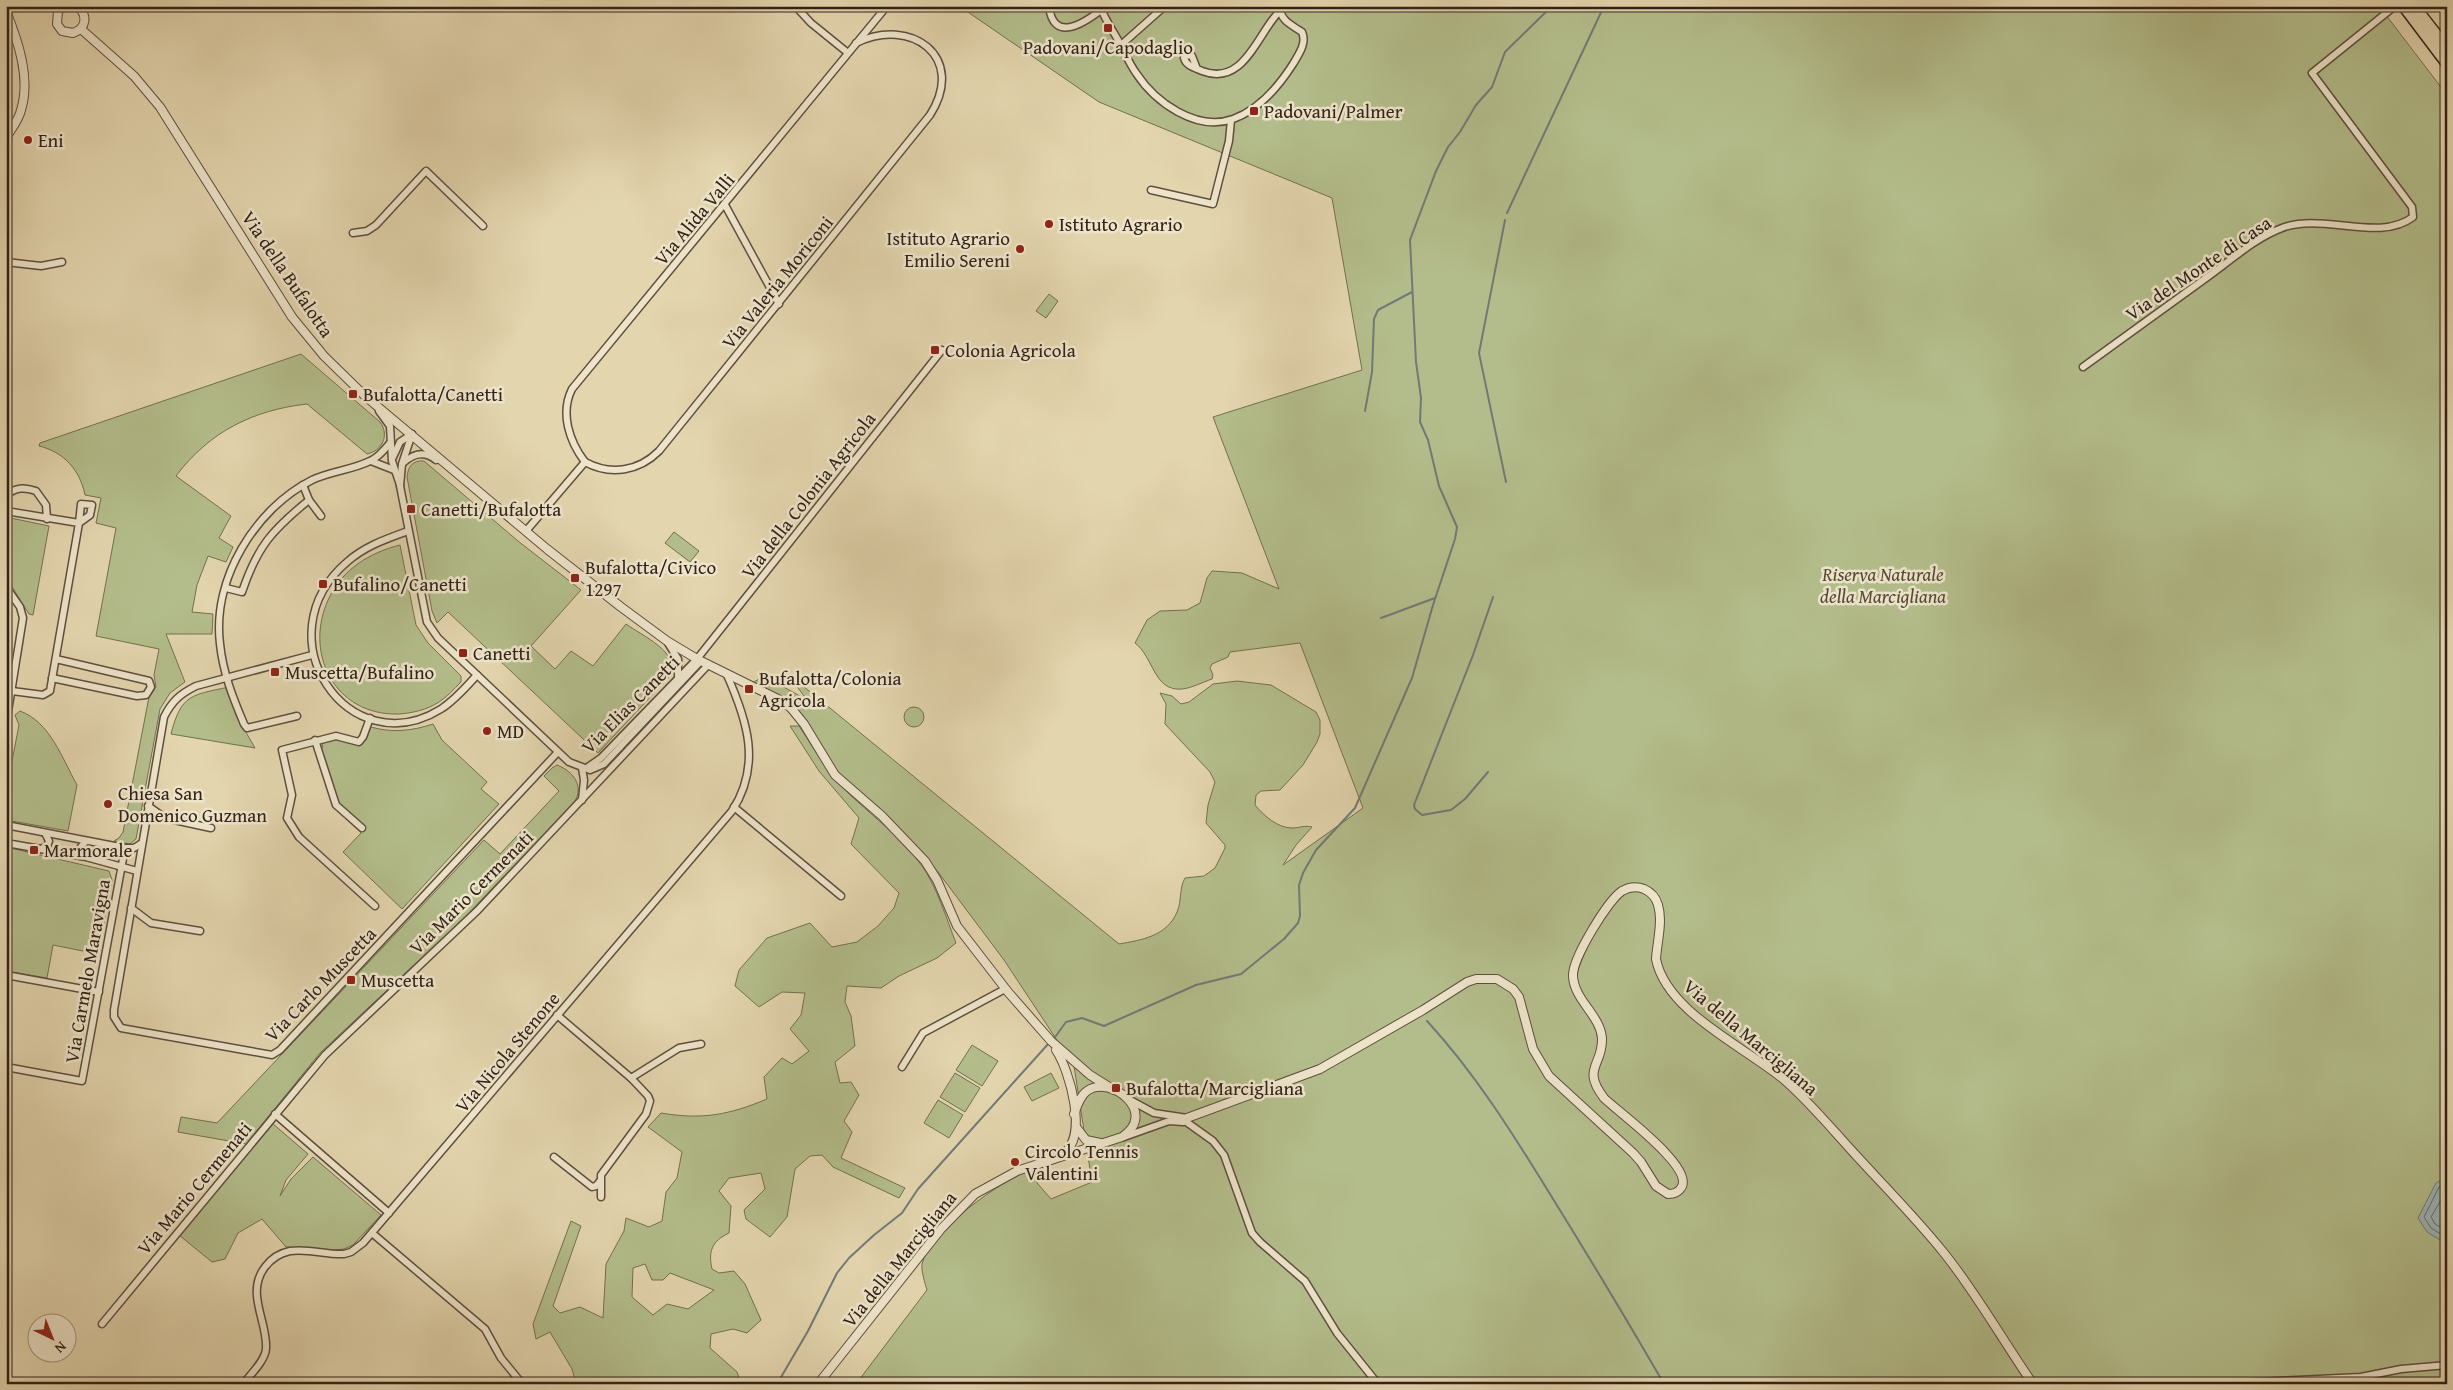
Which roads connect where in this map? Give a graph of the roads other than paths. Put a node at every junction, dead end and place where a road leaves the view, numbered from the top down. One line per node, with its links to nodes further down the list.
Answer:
1 (78, 6): 13 (street)
2 (800, 6): 17 (street)
3 (887, 6): 14 (street, Via Alida Valli)
4 (1049, 6): 10 (street)
5 (1166, 6): 15 (street)
6 (2396, 6): 30 (street, Via del Monte di Casa)
7 (2404, 6): 18 (highway)
8 (2414, 6): 16 (highway)
9 (58, 8): 13 (street)
10 (1100, 8): 15 (street)
11 (1279, 9): 19 (street); 20 (street)
12 (6, 11): 21 (street)
13 (81, 29): 31 (street, Via della Bufalotta)
14 (856, 44): 17 (street, Via Alida Valli); 28 (street, Via Valeria Moriconi)
15 (1121, 46): 20 (street)
16 (2447, 49)
17 (848, 53): 23 (street, Via Alida Valli)
18 (2447, 63)
19 (1197, 69)
20 (1231, 120): 22 (street)
21 (6, 138)
22 (1151, 190)
23 (725, 205): 28 (street); 36 (street, Via Alida Valli)
24 (483, 226): 25 (street)
25 (353, 233)
26 (6, 262): 27 (street)
27 (62, 262)
28 (779, 304): 36 (street, Via Valeria Moriconi)
29 (942, 350): 54 (street, Via della Colonia Agricola)
30 (2083, 367)
31 (365, 396): 32 (street, Via della Bufalotta); 33 (street)
32 (412, 434): 35 (street); 37 (street); 39 (street, Via della Bufalotta)
33 (390, 443): 34 (street); 35 (street)
34 (371, 461): 38 (street); 40 (street)
35 (392, 461): 38 (street)
36 (585, 462): 47 (street)
37 (402, 464): 39 (street); 41 (street)
38 (394, 470): 41 (street)
39 (457, 472): 47 (street, Via della Bufalotta)
40 (303, 486): 43 (street); 50 (street)
41 (400, 486): 48 (street, Via Elias Canetti)
42 (6, 496): 46 (street)
43 (309, 500): 45 (street); 50 (street)
44 (6, 511): 46 (street)
45 (321, 516)
46 (47, 519): 53 (street)
47 (526, 531): 51 (street, Via della Bufalotta)
48 (408, 532): 52 (street); 56 (street, Via Elias Canetti)
49 (6, 587): 60 (street)
50 (226, 588): 58 (street)
51 (667, 641): 54 (street, Via della Bufalotta); 59 (street)
52 (312, 655): 58 (street, Via Carlo Muscetta); 62 (street)
53 (56, 659): 57 (street); 57 (street)
54 (702, 661): 55 (street, Via della Bufalotta); 59 (street, Via Elias Canetti); 64 (street, Via Elias Canetti); 69 (street, Via Mario Cermenati)
55 (727, 674): 74 (street, Via Nicola Stenone); 93 (street, Via della Bufalotta)
56 (477, 675): 62 (street); 66 (street, Via Elias Canetti)
57 (52, 678): 60 (street)
58 (226, 678): 61 (street); 73 (street, Via Carlo Muscetta)
59 (678, 678): 64 (street, Via Elias Canetti)
60 (12, 690): 63 (street)
61 (297, 716)
62 (370, 718): 65 (street)
63 (6, 724)
64 (634, 729): 67 (street, Via Elias Canetti); 68 (street, Via Elias Canetti)
65 (315, 740): 77 (street); 89 (street)
66 (558, 752): 68 (street, Via Elias Canetti); 90 (street, Via Carlo Muscetta)
67 (604, 764): 68 (street, Via Elias Canetti); 69 (street)
68 (582, 768): 70 (street)
69 (603, 778): 71 (street, Via Mario Cermenati)
70 (584, 780): 71 (street); 72 (street)
71 (596, 786): 72 (street, Via Mario Cermenati)
72 (581, 802): 103 (street, Via Mario Cermenati)
73 (148, 806): 76 (street); 81 (street, Via Carlo Muscetta)
74 (734, 807): 88 (street); 95 (street, Via Nicola Stenone)
75 (6, 825): 78 (street)
76 (211, 828)
77 (362, 828)
78 (45, 833): 79 (street); 83 (street)
79 (86, 841): 82 (street); 84 (street)
80 (6, 843): 83 (street)
81 (142, 843): 82 (street); 85 (street, Via Carlo Muscetta)
82 (125, 848): 85 (street); 86 (street, Via Carmelo Maravigna)
83 (41, 849): 84 (street)
84 (82, 856): 86 (street)
85 (139, 860): 86 (street); 87 (street, Via Carlo Muscetta)
86 (121, 866): 87 (street); 94 (street, Via Carmelo Maravigna)
87 (137, 871): 90 (street, Via Carlo Muscetta)
88 (841, 896)
89 (375, 906)
90 (131, 908): 91 (street)
91 (200, 931)
92 (6, 975): 94 (street)
93 (1005, 989): 96 (street, Via della Bufalotta); 99 (street)
94 (99, 992): 98 (street, Via Carmelo Maravigna)
95 (557, 1016): 100 (street); 113 (street, Via Nicola Stenone)
96 (1051, 1041): 101 (street, Via della Bufalotta); 104 (street, Via della Bufalotta)
97 (701, 1044): 100 (street)
98 (6, 1067)
99 (902, 1067)
100 (631, 1078): 111 (street)
101 (1114, 1090): 102 (street); 104 (street)
102 (1130, 1100): 105 (street, Via della Marcigliana); 107 (street)
103 (275, 1114): 113 (street); 115 (street, Via Mario Cermenati)
104 (1074, 1114): 106 (street, Via della Bufalotta)
105 (1186, 1120): 107 (street, Via della Marcigliana); 120 (street); 121 (street, Via della Marcigliana)
106 (1075, 1124): 108 (street); 110 (street, Via della Bufalotta)
107 (1122, 1137): 108 (street, Via della Marcigliana)
108 (1104, 1143): 110 (street, Via della Marcigliana)
109 (554, 1156): 111 (street)
110 (1058, 1157): 119 (street, Via della Marcigliana)
111 (600, 1181): 112 (street)
112 (601, 1197)
113 (389, 1213): 114 (street, Via Nicola Stenone)
114 (372, 1233): 117 (street); 118 (street, Via Nicola Stenone)
115 (102, 1324)
116 (2447, 1365): 124 (street)
117 (519, 1380)
118 (243, 1384)
119 (818, 1384)
120 (1378, 1384)
121 (2033, 1384)
122 (2160, 1384): 123 (street)
123 (2172, 1384)
124 (2216, 1384)

